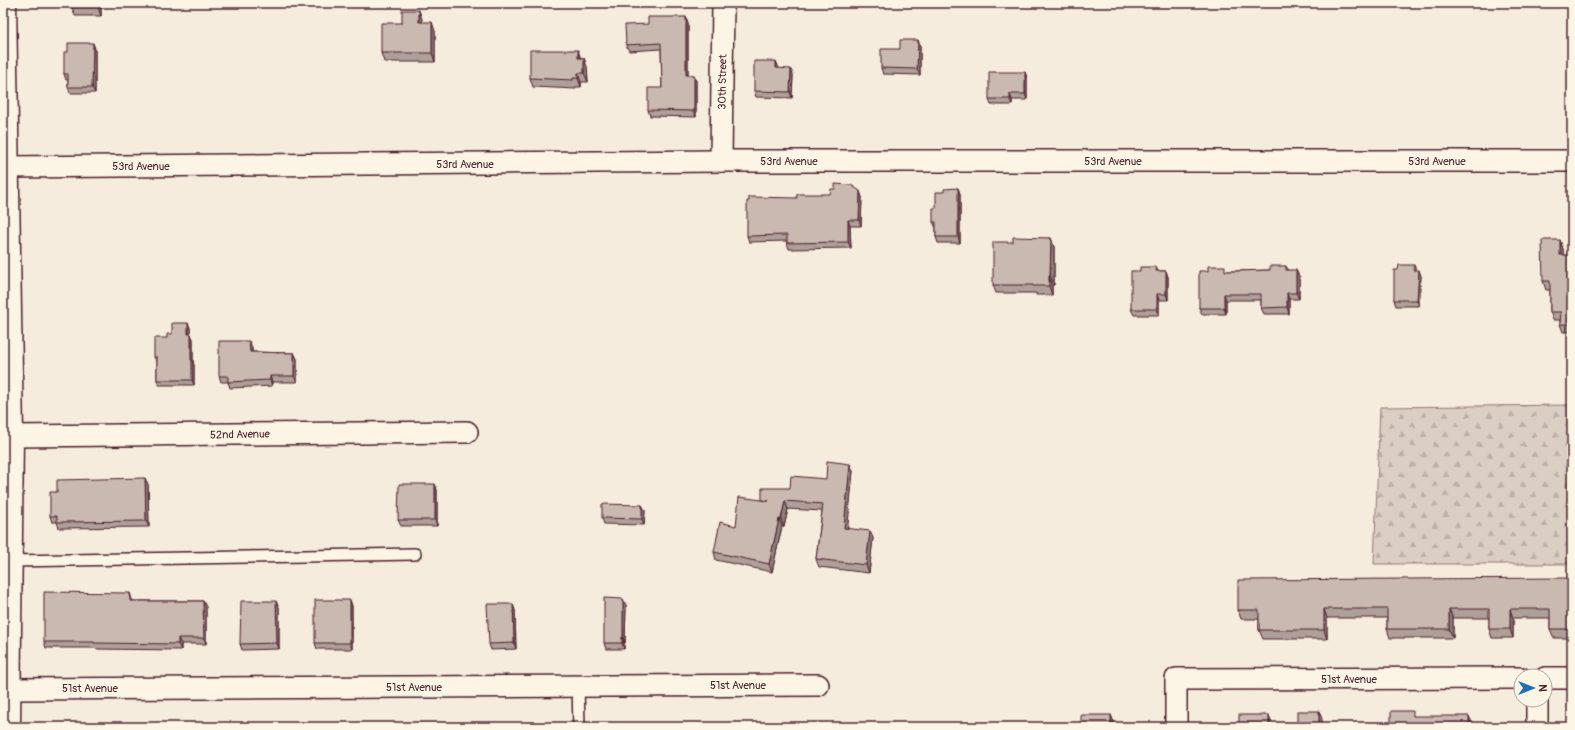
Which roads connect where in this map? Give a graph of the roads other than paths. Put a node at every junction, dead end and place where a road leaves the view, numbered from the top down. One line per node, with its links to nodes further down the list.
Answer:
1 (5, 3): 5 (main road)
2 (723, 3): 3 (street, 30th Street)
3 (721, 161): 4 (street, 53rd Avenue); 5 (street, 53rd Avenue)
4 (1572, 161)
5 (7, 167): 6 (main road)
6 (5, 216): 8 (main road)
7 (467, 432): 8 (street, 52nd Avenue)
8 (12, 436): 10 (main road)
9 (415, 554): 10 (lane)
10 (10, 561): 16 (main road)
11 (1513, 678): 20 (street, 51st Avenue)
12 (1553, 678): 13 (street)
13 (1572, 678)
14 (818, 685): 15 (street, 51st Avenue)
15 (578, 686): 16 (street, 51st Avenue); 19 (lane)
16 (9, 689): 18 (main road)
17 (1537, 708): 21 (street)
18 (9, 727)
19 (579, 727)
20 (1176, 727)
21 (1537, 727)

